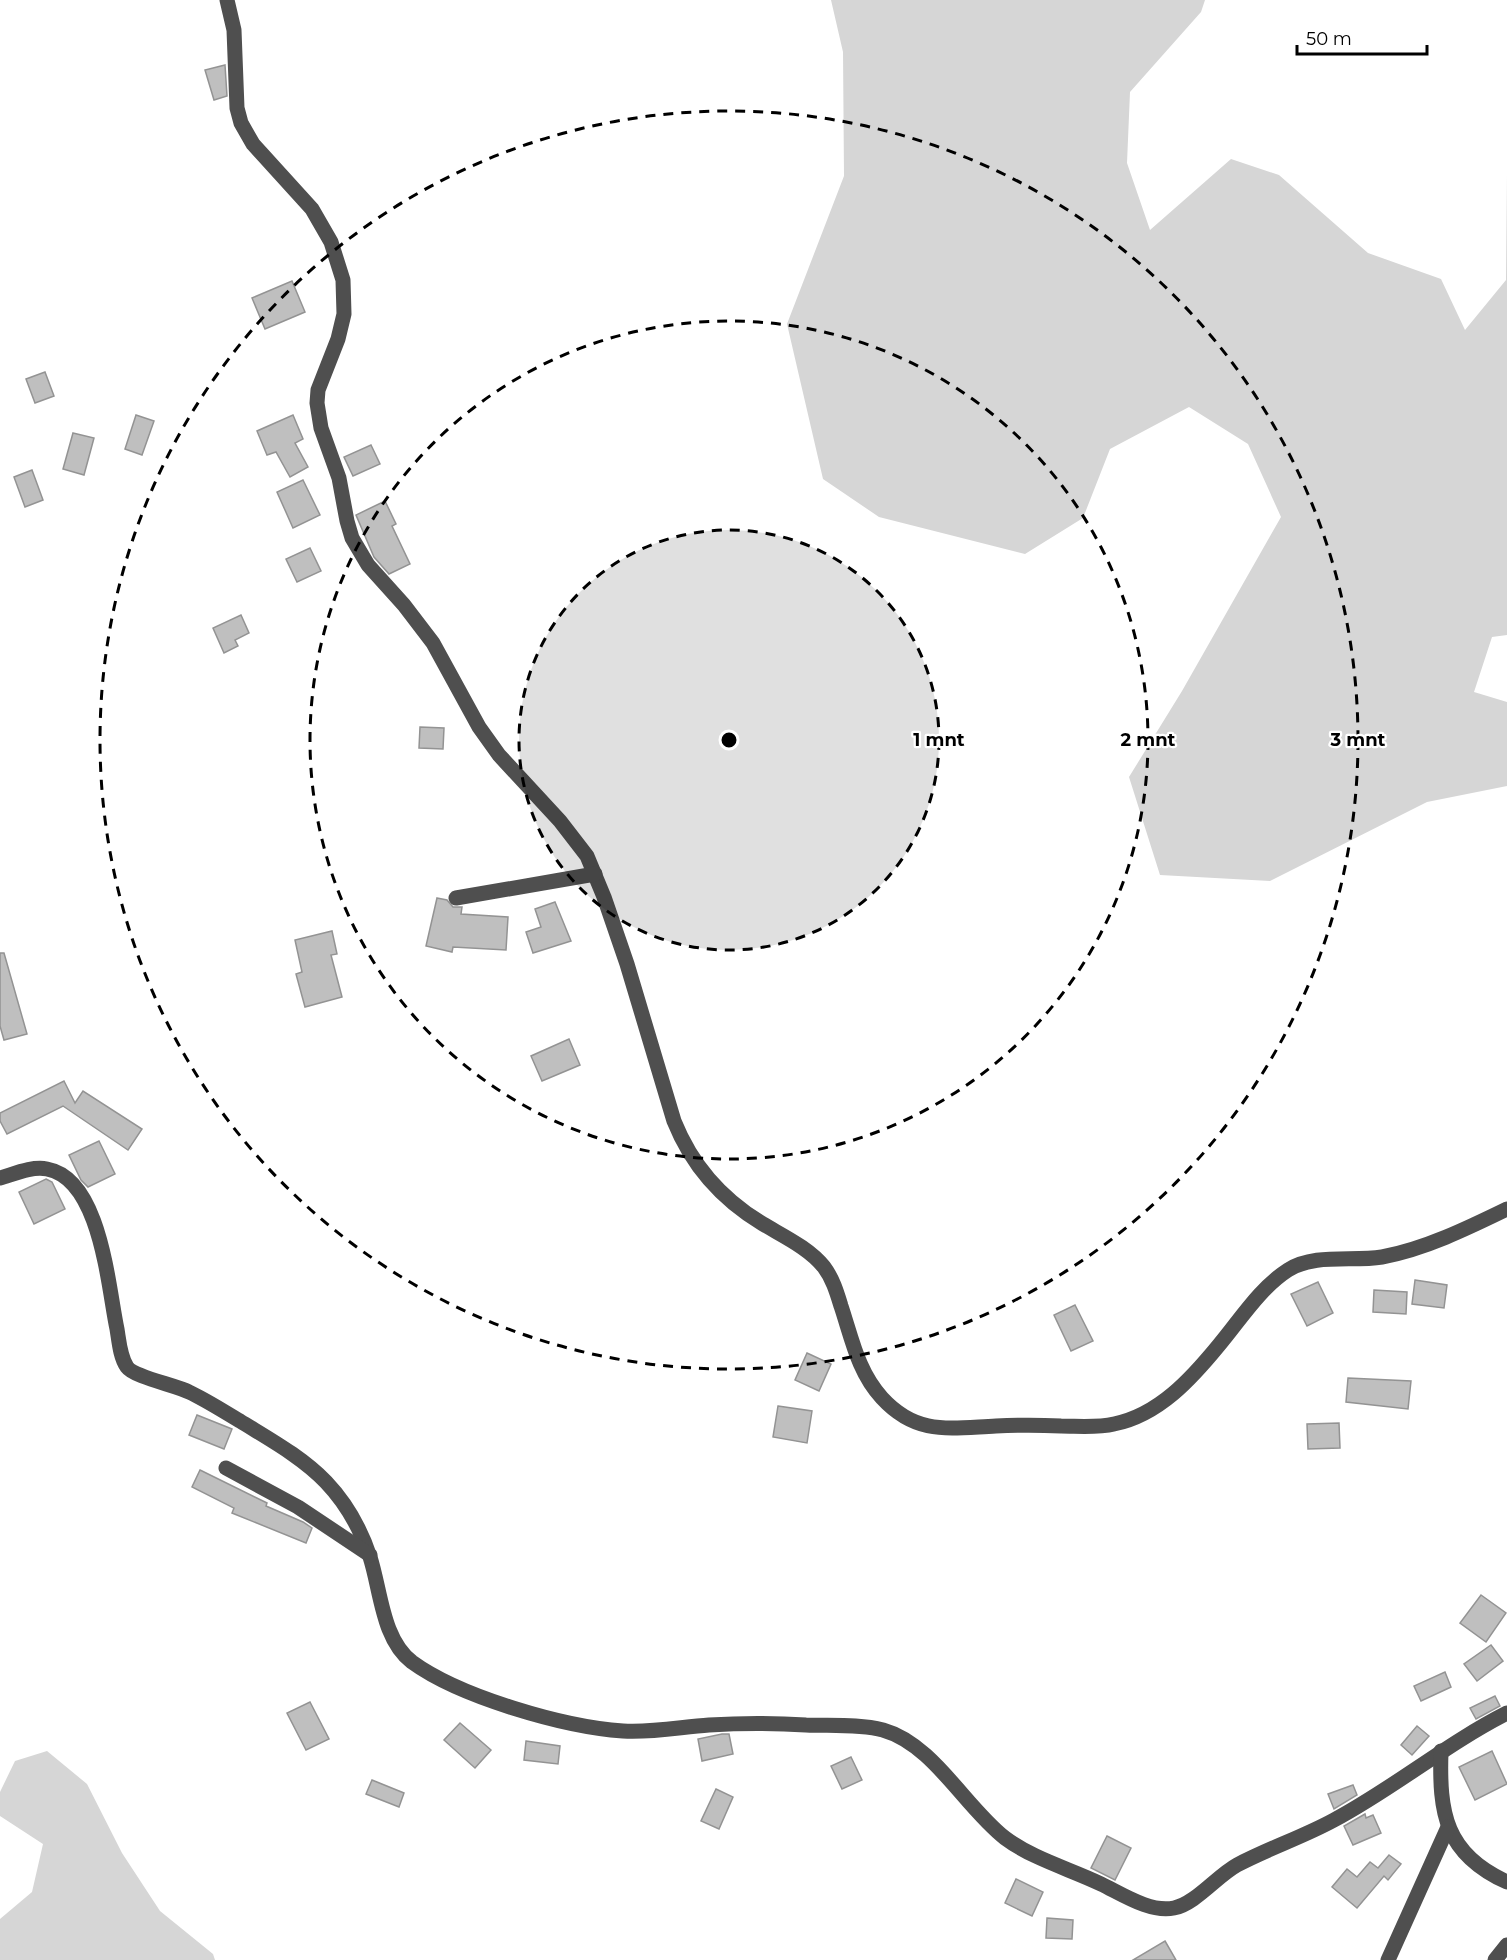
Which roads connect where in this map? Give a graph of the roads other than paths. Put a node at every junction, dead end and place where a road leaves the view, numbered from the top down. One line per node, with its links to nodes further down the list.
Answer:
1 (227, 0): 2 (street)
2 (595, 874): 3 (street); 5 (street)
3 (456, 898)
4 (0, 1178): 7 (street)
5 (1507, 1209)
6 (226, 1468): 7 (street)
7 (370, 1556): 9 (street)
8 (1507, 1713): 9 (street)
9 (1442, 1751): 10 (street)
10 (1448, 1827): 11 (street); 13 (street)
11 (1507, 1882)
12 (1507, 1945): 14 (street)
13 (1388, 1960)
14 (1495, 1960)

